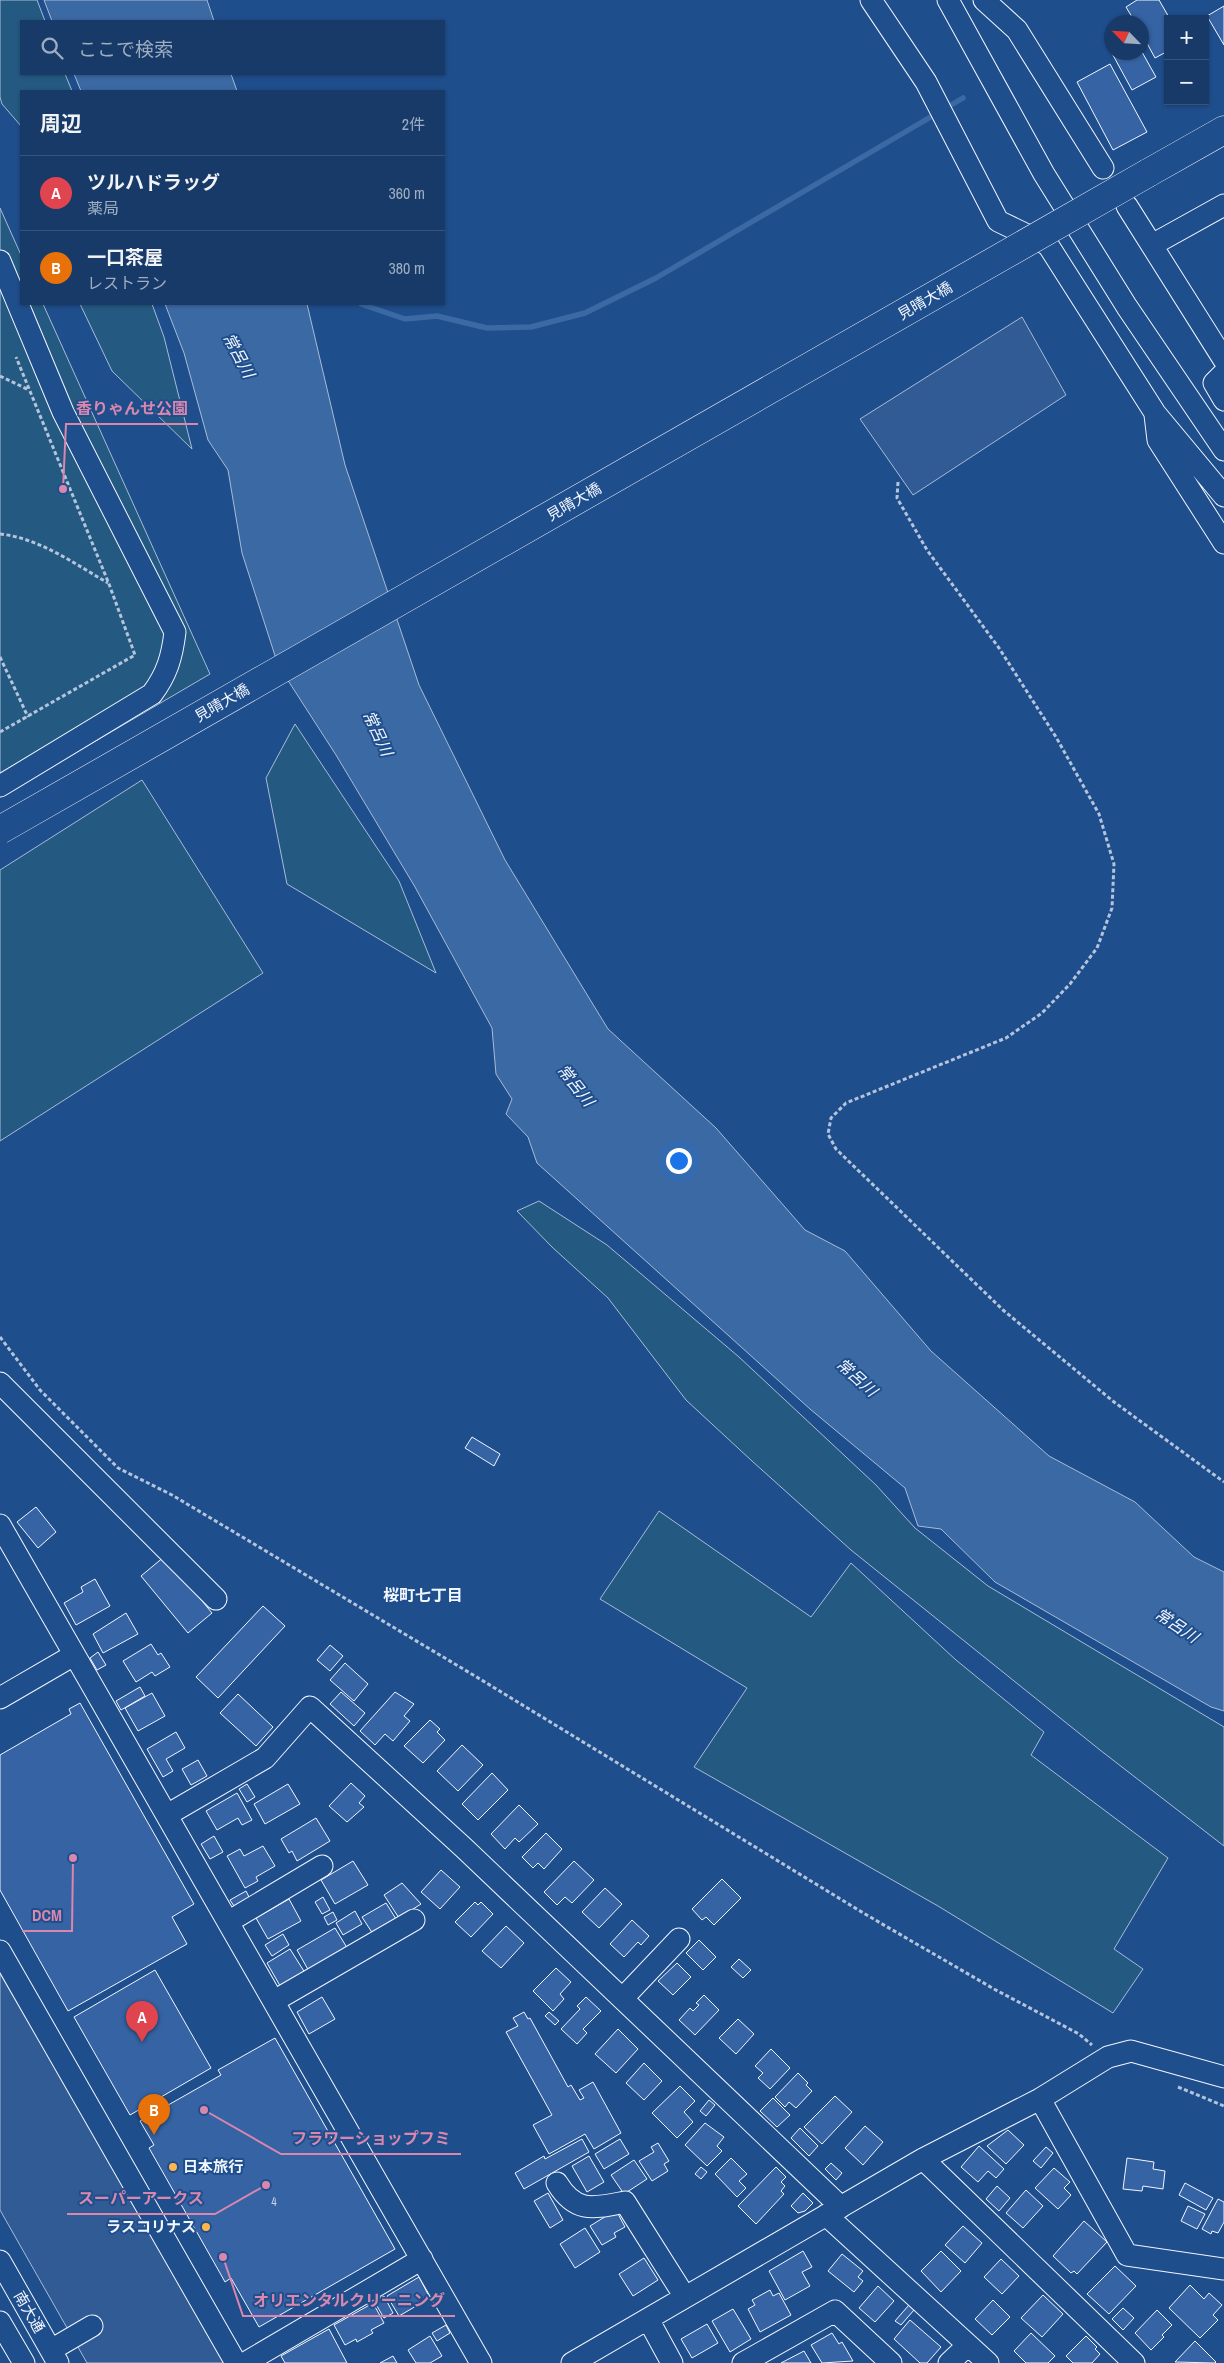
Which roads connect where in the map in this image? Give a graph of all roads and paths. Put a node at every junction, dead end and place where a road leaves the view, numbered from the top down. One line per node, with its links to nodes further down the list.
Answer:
1 (871, 0): 16 (street)
2 (948, 0): 17 (street)
3 (984, 0): 5 (street)
4 (1224, 130): 27 (main road, 見晴大橋, bridge)
5 (1103, 168)
6 (1224, 205): 8 (street)
7 (1127, 206): 8 (street)
8 (1152, 245): 11 (street)
9 (0, 261): 26 (street)
10 (15, 354): 14 (path)
11 (1224, 360)
12 (1224, 373): 15 (street)
13 (0, 376): 14 (path)
14 (30, 390): 22 (path)
15 (1224, 400)
16 (1155, 413): 19 (street); 21 (street)
17 (1224, 450)
18 (898, 482): 30 (path)
19 (1224, 496)
20 (0, 534): 22 (path)
21 (1224, 543)
22 (109, 584): 24 (path)
23 (0, 657): 24 (path)
24 (28, 717): 25 (path)
25 (0, 732)
26 (0, 786)
27 (0, 830)
28 (0, 1337): 43 (path)
29 (0, 1383): 32 (street)
30 (1224, 1482)
31 (0, 1525): 33 (street)
32 (216, 1599)
33 (74, 1655): 34 (street); 35 (street)
34 (0, 1698)
35 (167, 1815): 38 (street); 41 (street)
36 (322, 1866): 38 (street)
37 (414, 1920): 42 (street)
38 (228, 1922): 42 (street)
39 (679, 1939): 41 (street)
40 (0, 1951): 61 (street)
41 (623, 1998): 50 (street)
42 (274, 2001): 51 (street)
43 (1108, 2057): 44 (street); 46 (street)
44 (1224, 2076)
45 (1170, 2084): 47 (path)
46 (1040, 2099): 48 (street); 53 (street)
47 (1224, 2106)
48 (923, 2159): 50 (street); 70 (street)
49 (557, 2183): 54 (street)
50 (833, 2211): 54 (street); 58 (street)
51 (422, 2259): 62 (street); 63 (street)
52 (0, 2261): 59 (street, 南大通)
53 (1224, 2269)
54 (685, 2297): 55 (street)
55 (648, 2319): 64 (street); 65 (street)
56 (0, 2322): 60 (street, 南大通)
57 (92, 2326): 59 (street)
58 (968, 2345): 68 (street); 69 (street)
59 (54, 2356)
60 (24, 2363)
61 (236, 2363)
62 (245, 2363)
63 (481, 2363)
64 (572, 2363)
65 (672, 2363)
66 (743, 2363): 67 (street)
67 (891, 2363)
68 (949, 2363)
69 (988, 2363)
70 (1134, 2363)

